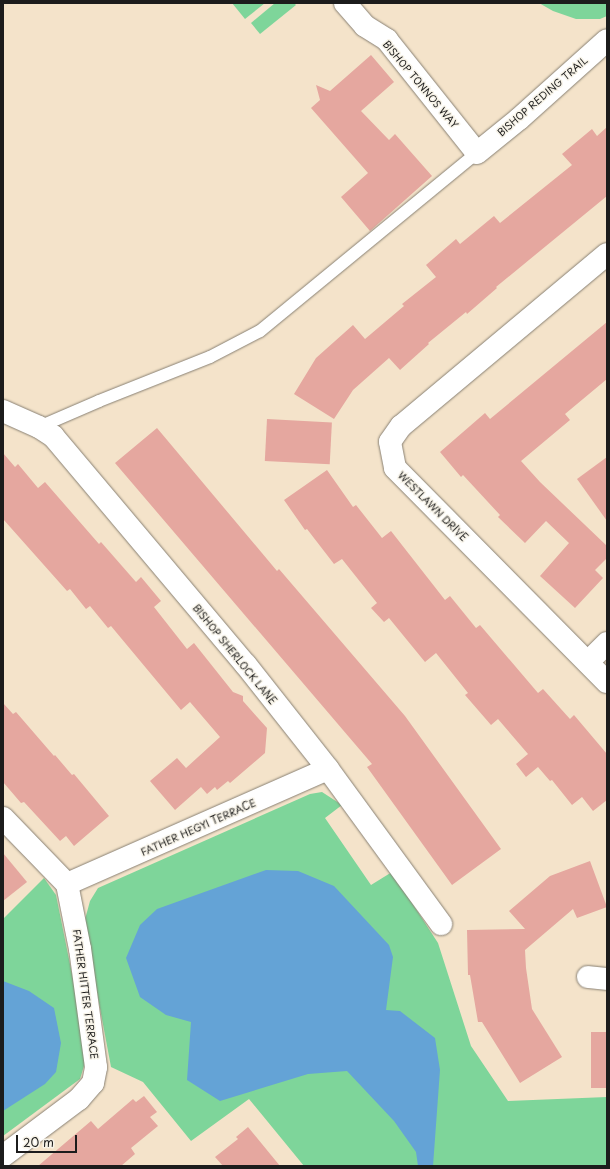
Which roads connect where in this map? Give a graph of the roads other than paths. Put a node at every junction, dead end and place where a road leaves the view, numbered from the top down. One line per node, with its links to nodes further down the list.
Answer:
1 (345, 3): 3 (street, BISHOP TONNOS WAY)
2 (607, 40): 3 (street, BISHOP REDING TRAIL)
3 (477, 153): 6 (lane)
4 (607, 254): 8 (street, WESTLAWN DRIVE)
5 (3, 411): 6 (street, BISHOP SHERLOCK LANE)
6 (39, 427): 10 (street, BISHOP SHERLOCK LANE)
7 (607, 643): 8 (street)
8 (588, 662): 9 (street, WESTLAWN DRIVE)
9 (607, 682)
10 (328, 769): 12 (street, FATHER HEGYI TERRACE); 13 (street, BISHOP SHERLOCK LANE)
11 (3, 818): 12 (street)
12 (68, 884): 14 (street, FATHER HITTER TERRACE)
13 (441, 924)
14 (3, 1156)

